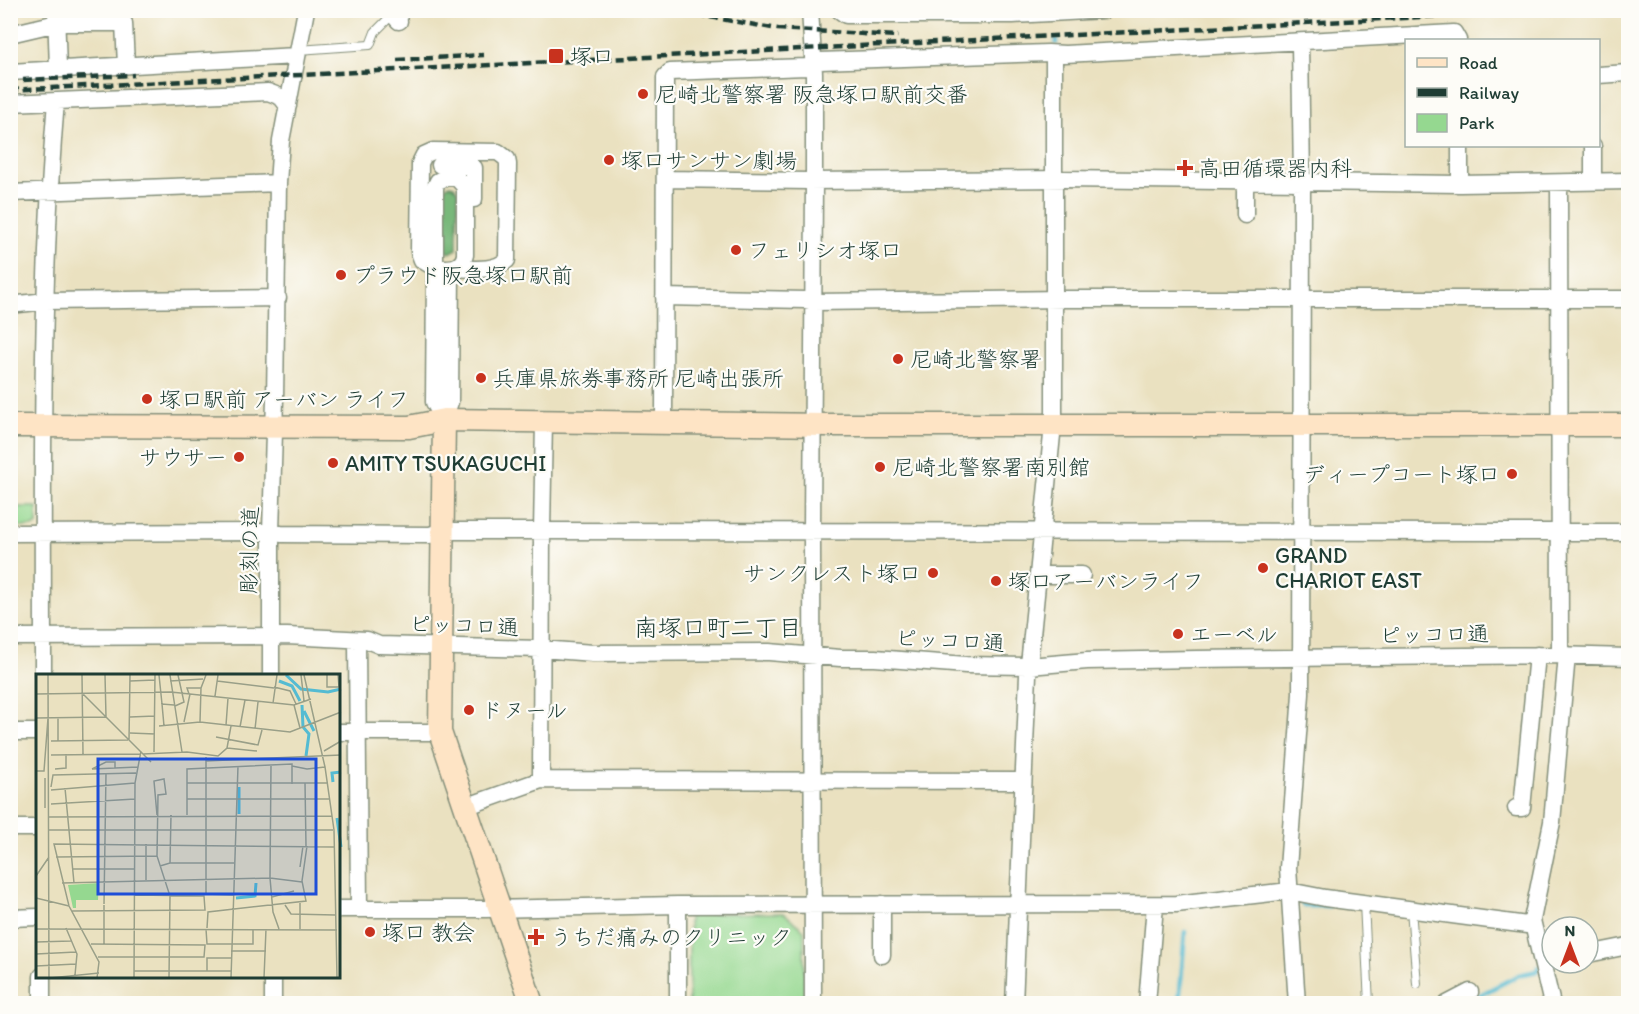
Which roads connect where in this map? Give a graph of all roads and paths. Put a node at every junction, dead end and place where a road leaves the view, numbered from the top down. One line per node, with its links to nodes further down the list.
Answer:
1 (306, 10): 12 (street, 彫刻の道)
2 (1104, 10): 3 (street)
3 (1062, 11): 6 (street)
4 (843, 12): 6 (street)
5 (810, 13): 15 (street)
6 (898, 13)
7 (394, 15): 12 (lane)
8 (57, 17): 9 (street); 14 (street); 16 (street)
9 (10, 34)
10 (1457, 39): 11 (street)
11 (1300, 43): 13 (street); 30 (street)
12 (297, 53): 14 (street); 22 (street, 彫刻の道)
13 (1059, 54): 15 (street); 27 (street)
14 (126, 65): 16 (street)
15 (813, 66): 26 (street); 28 (street)
16 (58, 69): 17 (street)
17 (10, 72)
18 (1629, 73): 19 (street)
19 (1600, 75)
20 (56, 101): 21 (street); 22 (street); 36 (street)
21 (10, 103)
22 (288, 106): 33 (street, 彫刻の道)
23 (1460, 147): 35 (street)
24 (1593, 147): 32 (street)
25 (440, 165): 39 (street)
26 (666, 179): 28 (street); 41 (street)
27 (1058, 179): 28 (street); 29 (street); 44 (street)
28 (814, 181): 48 (street)
29 (1245, 181): 30 (street); 38 (street)
30 (1302, 181): 35 (street); 46 (street)
31 (1629, 181): 32 (street)
32 (1593, 182): 34 (street)
33 (278, 183): 36 (street); 42 (street, 彫刻の道)
34 (1559, 183): 35 (street); 45 (street)
35 (1460, 184)
36 (48, 191): 37 (street); 47 (street)
37 (10, 193)
38 (1245, 215)
39 (475, 248)
40 (443, 268): 40 (street); 40 (street); 50 (street)
41 (664, 297): 48 (street); 52 (street)
42 (278, 298): 47 (street); 59 (street, 彫刻の道)
43 (1629, 298): 45 (street)
44 (1057, 299): 46 (street); 48 (street); 60 (street)
45 (1558, 299): 46 (street); 55 (street)
46 (1301, 300): 54 (street)
47 (46, 301): 49 (street); 58 (street)
48 (814, 302): 53 (street)
49 (10, 305)
50 (444, 420): 51 (street); 59 (street); 61 (street)
51 (544, 421): 52 (street); 62 (street)
52 (664, 423): 53 (street)
53 (814, 425): 60 (street); 65 (street)
54 (1301, 425): 55 (street); 60 (street); 67 (street)
55 (1558, 425): 56 (street); 68 (street)
56 (1629, 425)
57 (10, 426): 58 (street)
58 (44, 426): 59 (street); 63 (street)
59 (275, 426): 64 (street, 彫刻の道)
60 (1053, 426): 66 (street)
61 (442, 531): 62 (street); 64 (street); 77 (street)
62 (542, 531): 65 (street); 78 (street)
63 (43, 532): 64 (street); 70 (street); 75 (street)
64 (271, 532): 73 (street, 彫刻の道)
65 (812, 532): 66 (street); 81 (street)
66 (1041, 532): 67 (street); 71 (street)
67 (1300, 532): 68 (street); 83 (street)
68 (1559, 532): 69 (street); 80 (street)
69 (1629, 532)
70 (10, 533)
71 (1043, 575): 72 (street); 84 (street)
72 (1082, 575)
73 (271, 636): 75 (street, ピッコロ通); 76 (street, ピッコロ通); 86 (street, 彫刻の道)
74 (10, 637): 75 (street, ピッコロ通)
75 (43, 637): 85 (street)
76 (357, 640): 77 (street, ピッコロ通); 90 (street)
77 (441, 647): 78 (street, ピッコロ通); 91 (street)
78 (541, 650): 81 (street, ピッコロ通); 92 (street)
79 (1537, 655): 80 (street, ピッコロ通); 83 (street, ピッコロ通); 96 (street)
80 (1563, 655): 82 (street, ピッコロ通); 112 (street)
81 (812, 656): 84 (street, ピッコロ通); 93 (street)
82 (1629, 657)
83 (1301, 658): 84 (street, ピッコロ通); 99 (street)
84 (1037, 665): 94 (street)
85 (43, 674)
86 (272, 674)
87 (10, 732): 88 (street)
88 (36, 732)
89 (340, 732): 90 (street)
90 (358, 732): 91 (street); 107 (street)
91 (440, 732): 95 (street)
92 (541, 780): 93 (street); 95 (street)
93 (812, 781): 94 (street); 100 (street)
94 (1023, 781): 102 (street)
95 (465, 807): 108 (street)
96 (1516, 808)
97 (10, 828): 98 (street)
98 (36, 828)
99 (1289, 891): 103 (street); 105 (street); 129 (street)
100 (813, 904): 101 (street); 104 (street); 126 (street)
101 (882, 904): 102 (street); 116 (street)
102 (1026, 904): 103 (street); 127 (street)
103 (1155, 904): 128 (street)
104 (678, 905): 108 (street); 125 (street)
105 (1365, 908): 109 (street); 130 (lane)
106 (340, 909): 107 (street)
107 (359, 909): 108 (street)
108 (499, 909): 124 (street)
109 (1411, 913): 112 (street); 120 (lane)
110 (36, 916): 111 (street)
111 (10, 918)
112 (1532, 923): 113 (street)
113 (1540, 942)
114 (1629, 946): 115 (street)
115 (1600, 952)
116 (882, 955)
117 (1549, 975): 132 (street)
118 (42, 978): 122 (street)
119 (273, 978): 123 (street)
120 (1417, 984)
121 (1470, 993): 131 (street)
122 (42, 1004)
123 (273, 1004)
124 (532, 1004)
125 (678, 1004)
126 (813, 1004)
127 (1014, 1004)
128 (1147, 1004)
129 (1297, 1004)
130 (1369, 1004)
131 (1447, 1004)
132 (1552, 1004)

